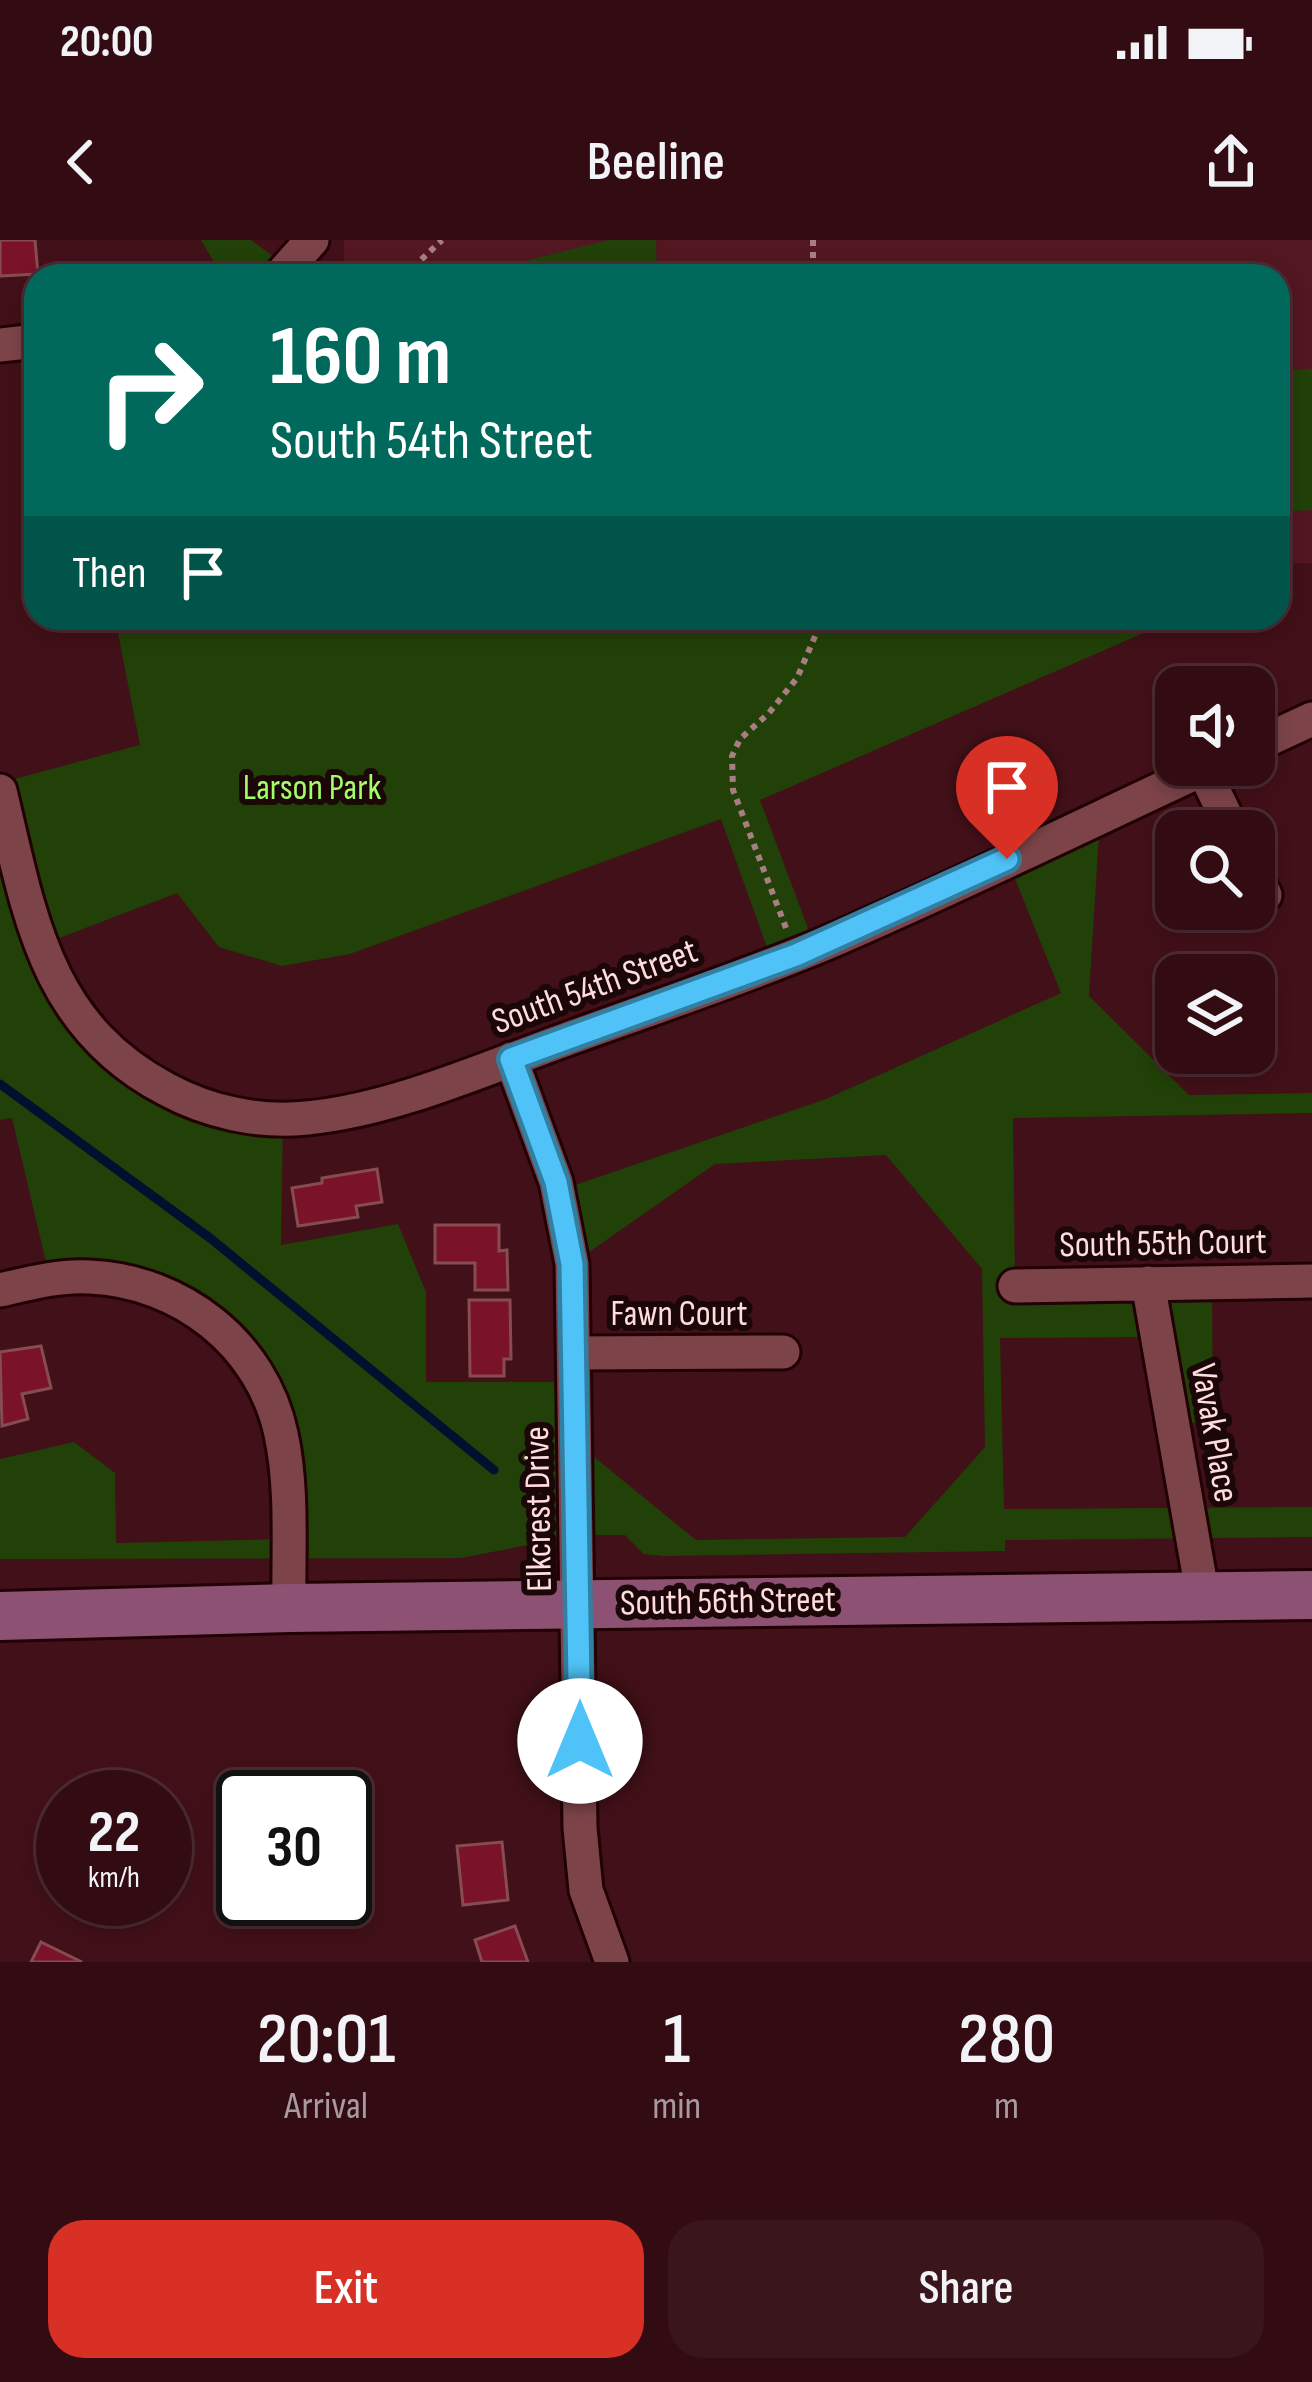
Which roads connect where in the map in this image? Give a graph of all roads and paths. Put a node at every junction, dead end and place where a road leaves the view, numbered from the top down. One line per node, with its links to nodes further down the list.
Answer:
1 (312, 240): 5 (street)
2 (442, 240): 6 (path)
3 (813, 240): 4 (path)
4 (813, 263)
5 (291, 264)
6 (417, 264)
7 (818, 630): 12 (path)
8 (1312, 719): 9 (street)
9 (1275, 736)
10 (1166, 786): 12 (street, South 54th Street)
11 (0, 791): 13 (street, South 54th Street)
12 (796, 955): 13 (street, South 54th Street)
13 (511, 1059): 19 (street, Elkcrest Drive)
14 (1312, 1281): 15 (street, South 55th Court)
15 (1148, 1283): 16 (street, South 55th Court); 21 (street, Vavak Place)
16 (1015, 1286)
17 (0, 1290): 23 (street)
18 (783, 1352): 19 (street, Fawn Court)
19 (575, 1353): 22 (street, Elkcrest Drive)
20 (1312, 1595): 21 (main road, South 56th Street)
21 (1203, 1597): 22 (main road, South 56th Street)
22 (579, 1604): 23 (main road, South 56th Street); 25 (street, Elkcrest Drive)
23 (289, 1608): 24 (main road, South 56th Street)
24 (0, 1616)
25 (612, 1962)

